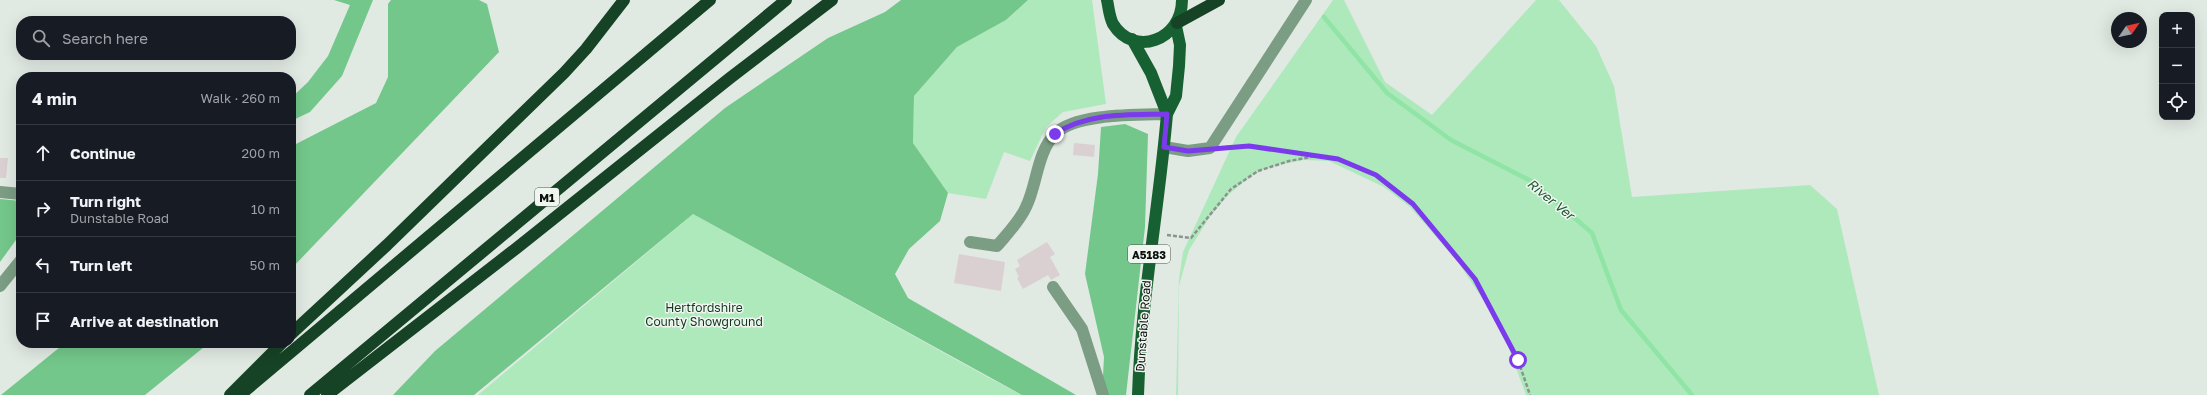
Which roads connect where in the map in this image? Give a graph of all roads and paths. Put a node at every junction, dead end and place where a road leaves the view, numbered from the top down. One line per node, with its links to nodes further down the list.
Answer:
1 (624, 0): 22 (highway)
2 (710, 0): 25 (highway)
3 (786, 0): 28 (highway, M1)
4 (832, 0): 29 (highway)
5 (1108, 0): 10 (main road)
6 (1182, 0): 9 (main road)
7 (1219, 0): 9 (highway)
8 (1306, 0): 13 (street)
9 (1176, 24): 10 (main road); 11 (main road, Dunstable Road / A5183)
10 (1132, 39): 11 (main road, Dunstable Road / A5183)
11 (1167, 114): 12 (main road, Dunstable Road / A5183); 18 (street)
12 (1164, 147): 13 (street); 31 (main road, Dunstable Road / A5183)
13 (1210, 148): 14 (path)
14 (1316, 156): 17 (path); 32 (path)
15 (0, 192): 16 (street)
16 (16, 194)
17 (1162, 234)
18 (970, 242)
19 (16, 266): 20 (street)
20 (0, 286)
21 (1053, 287): 30 (street)
22 (296, 329)
23 (277, 348): 26 (highway)
24 (296, 348): 27 (highway)
25 (296, 348)
26 (230, 395)
27 (240, 395)
28 (310, 395)
29 (327, 395)
30 (1103, 395)
31 (1138, 395)
32 (1530, 395)

